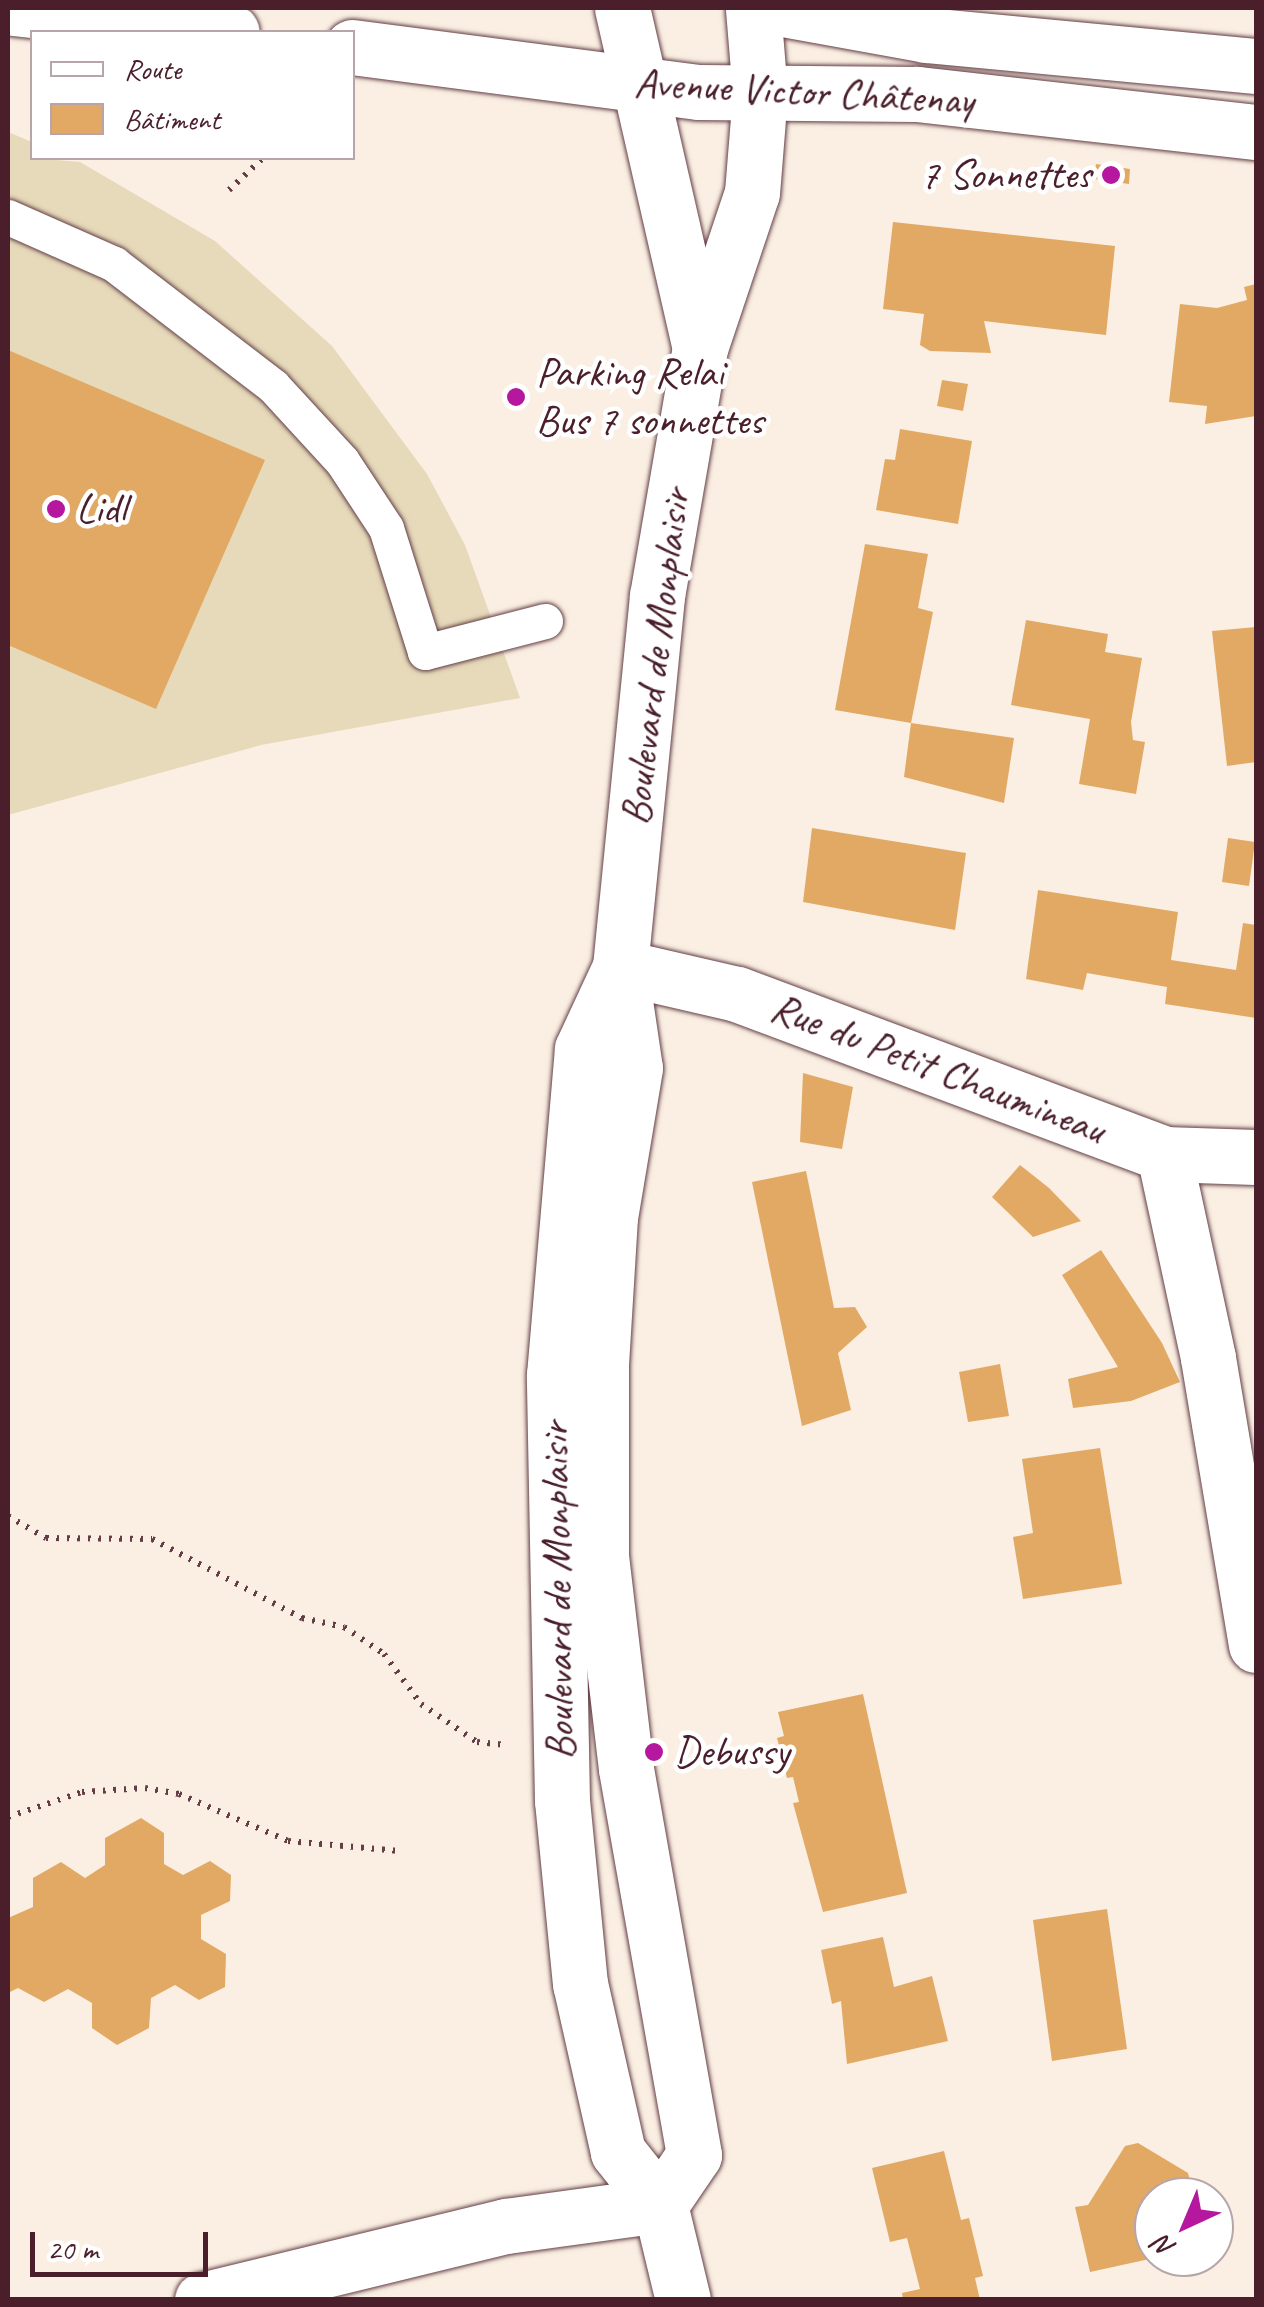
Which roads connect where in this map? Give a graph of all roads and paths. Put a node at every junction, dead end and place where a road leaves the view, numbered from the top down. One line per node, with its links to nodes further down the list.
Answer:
1 (14, 8): 5 (main road)
2 (622, 8): 8 (main road, Boulevard de Monplaisir)
3 (753, 8): 9 (main road, Boulevard de Monplaisir)
4 (778, 8): 7 (main road, Avenue Victor Châtenay)
5 (214, 30)
6 (355, 47): 8 (main road, Avenue Victor Châtenay)
7 (1256, 66)
8 (639, 85): 9 (main road, Avenue Victor Châtenay); 14 (main road, Boulevard de Monplaisir)
9 (760, 94): 10 (main road, Avenue Victor Châtenay); 14 (main road, Boulevard de Monplaisir)
10 (1256, 132)
11 (262, 160): 12 (path)
12 (228, 190)
13 (8, 217): 15 (lane)
14 (700, 348): 16 (main road, Boulevard de Monplaisir)
15 (545, 621)
16 (620, 967): 17 (main road, Rue du Petit Chaumineau); 24 (main road, Boulevard de Monplaisir); 24 (main road, Boulevard de Monplaisir)
17 (1164, 1154): 18 (main road, Rue du Petit Chaumineau); 20 (main road)
18 (1256, 1158)
19 (8, 1516): 21 (path)
20 (1256, 1645)
21 (510, 1745)
22 (8, 1818): 23 (path)
23 (400, 1851)
24 (660, 2205): 25 (main road); 26 (main road, Boulevard de Monplaisir)
25 (202, 2300)
26 (684, 2300)

